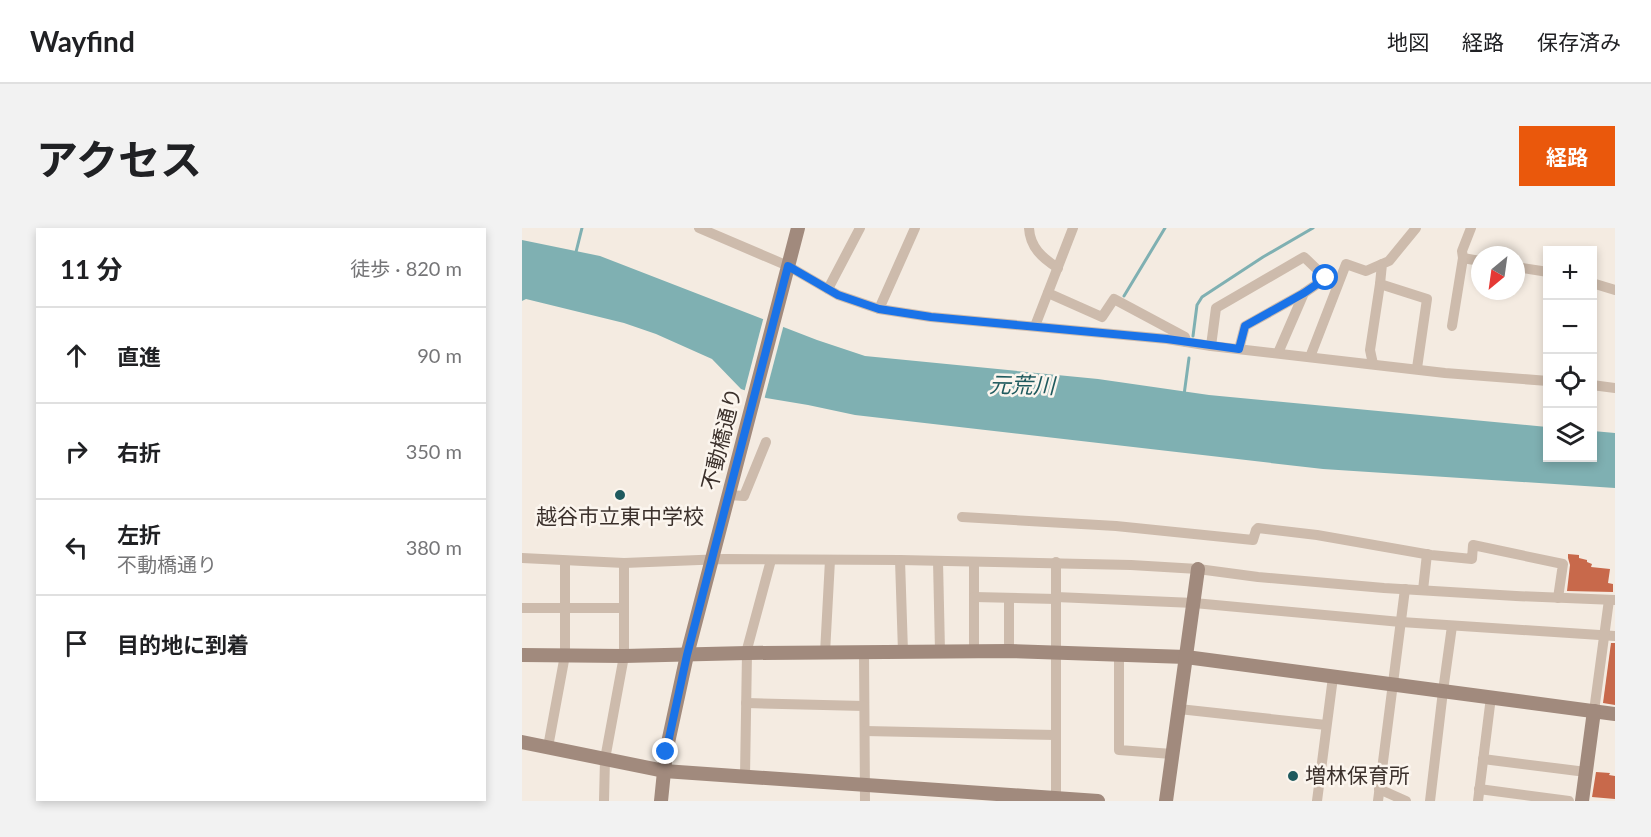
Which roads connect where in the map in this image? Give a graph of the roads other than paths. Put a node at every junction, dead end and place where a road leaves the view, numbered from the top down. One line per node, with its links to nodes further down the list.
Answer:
1 (699, 228): 15 (street)
2 (798, 228): 15 (street, 不動橋通り)
3 (860, 228): 20 (street)
4 (915, 228): 24 (street)
5 (1029, 228): 12 (street)
6 (1073, 228): 12 (street)
7 (1416, 228): 11 (street)
8 (1472, 228): 9 (street)
9 (1463, 258): 10 (street); 26 (street)
10 (1471, 259)
11 (1382, 264): 17 (street); 19 (street)
12 (1058, 268): 22 (street)
13 (1525, 268): 14 (street)
14 (1543, 271)
15 (787, 272): 20 (street); 38 (street, 不動橋通り)
16 (1326, 278): 19 (street); 23 (street); 28 (street)
17 (1380, 284): 32 (street); 33 (street)
18 (1597, 284): 21 (street)
19 (1338, 288): 31 (street)
20 (828, 289): 24 (street)
21 (1615, 290)
22 (1048, 293): 25 (street); 27 (street)
23 (1304, 293): 29 (street); 30 (street)
24 (879, 309): 25 (street)
25 (1035, 326): 27 (street)
26 (1452, 326)
27 (1186, 342): 28 (street)
28 (1211, 346): 29 (street)
29 (1239, 349): 30 (street)
30 (1278, 353): 31 (street)
31 (1310, 357): 32 (street)
32 (1368, 364): 33 (street)
33 (1417, 368): 34 (street)
34 (1543, 381)
35 (1597, 386): 36 (street)
36 (1615, 388)
37 (766, 442): 38 (street)
38 (729, 495): 42 (street, 不動橋通り)
39 (962, 517): 40 (street)
40 (1427, 554): 53 (street); 57 (street)
41 (522, 558): 46 (street)
42 (712, 560): 43 (street); 50 (street); 76 (street, 不動橋通り)
43 (771, 560): 44 (street); 72 (street)
44 (830, 560): 45 (street); 73 (street)
45 (900, 560): 47 (street); 71 (street)
46 (566, 561): 50 (street); 61 (street)
47 (938, 561): 48 (street); 66 (street)
48 (974, 562): 49 (street); 54 (street)
49 (1056, 562): 51 (street); 56 (street)
50 (624, 563): 62 (street)
51 (1198, 569): 52 (street); 59 (street)
52 (1405, 590): 53 (street); 63 (street)
53 (1423, 590): 57 (street)
54 (974, 597): 55 (street); 67 (street)
55 (1009, 598): 56 (street); 68 (street)
56 (1056, 598): 59 (street); 69 (street)
57 (1558, 598): 58 (street)
58 (1612, 600): 65 (street)
59 (1194, 603): 63 (street); 79 (street)
60 (522, 608): 61 (street)
61 (565, 608): 62 (street); 75 (street)
62 (624, 608): 78 (street)
63 (1401, 622): 64 (street); 81 (street)
64 (1452, 626): 65 (street); 82 (street)
65 (1610, 635): 87 (street)
66 (940, 651): 67 (street); 71 (street)
67 (974, 651): 68 (street)
68 (1009, 651): 69 (street)
69 (1056, 651): 77 (street); 91 (street)
70 (864, 652): 71 (street); 73 (street); 85 (street)
71 (903, 652)
72 (747, 653): 73 (street); 76 (street); 84 (street)
73 (825, 653)
74 (522, 655): 75 (street)
75 (565, 655): 78 (street); 93 (street)
76 (687, 655): 78 (street); 97 (street, 不動橋通り)
77 (1119, 655): 79 (street); 94 (street)
78 (624, 656): 95 (street)
79 (1186, 657): 80 (street); 86 (street)
80 (1333, 677): 81 (street); 89 (street)
81 (1393, 684): 82 (street); 101 (street)
82 (1443, 691): 83 (street); 112 (street)
83 (1491, 698): 87 (street); 96 (street)
84 (746, 703): 85 (street); 99 (street)
85 (864, 706): 90 (street)
86 (1179, 709): 89 (street); 94 (street)
87 (1594, 711): 88 (street); 98 (street)
88 (1615, 714)
89 (1326, 725): 109 (street)
90 (865, 731): 91 (street); 100 (street)
91 (1056, 735): 103 (street)
92 (522, 742): 93 (street)
93 (548, 747): 95 (street)
94 (1172, 754): 108 (street)
95 (604, 759): 97 (street); 104 (street)
96 (1484, 759): 98 (street); 102 (street)
97 (664, 771): 99 (street); 105 (street, 不動橋通り)
98 (1586, 772): 115 (street)
99 (745, 776): 100 (street)
100 (865, 784): 103 (street); 106 (street)
101 (1379, 789): 110 (street); 111 (street)
102 (1479, 789): 113 (street); 114 (street)
103 (1056, 800): 107 (street)
104 (604, 801)
105 (661, 801)
106 (865, 801)
107 (1098, 801)
108 (1166, 801)
109 (1317, 801)
110 (1378, 801)
111 (1406, 801)
112 (1430, 801)
113 (1478, 801)
114 (1569, 801)
115 (1582, 801)

